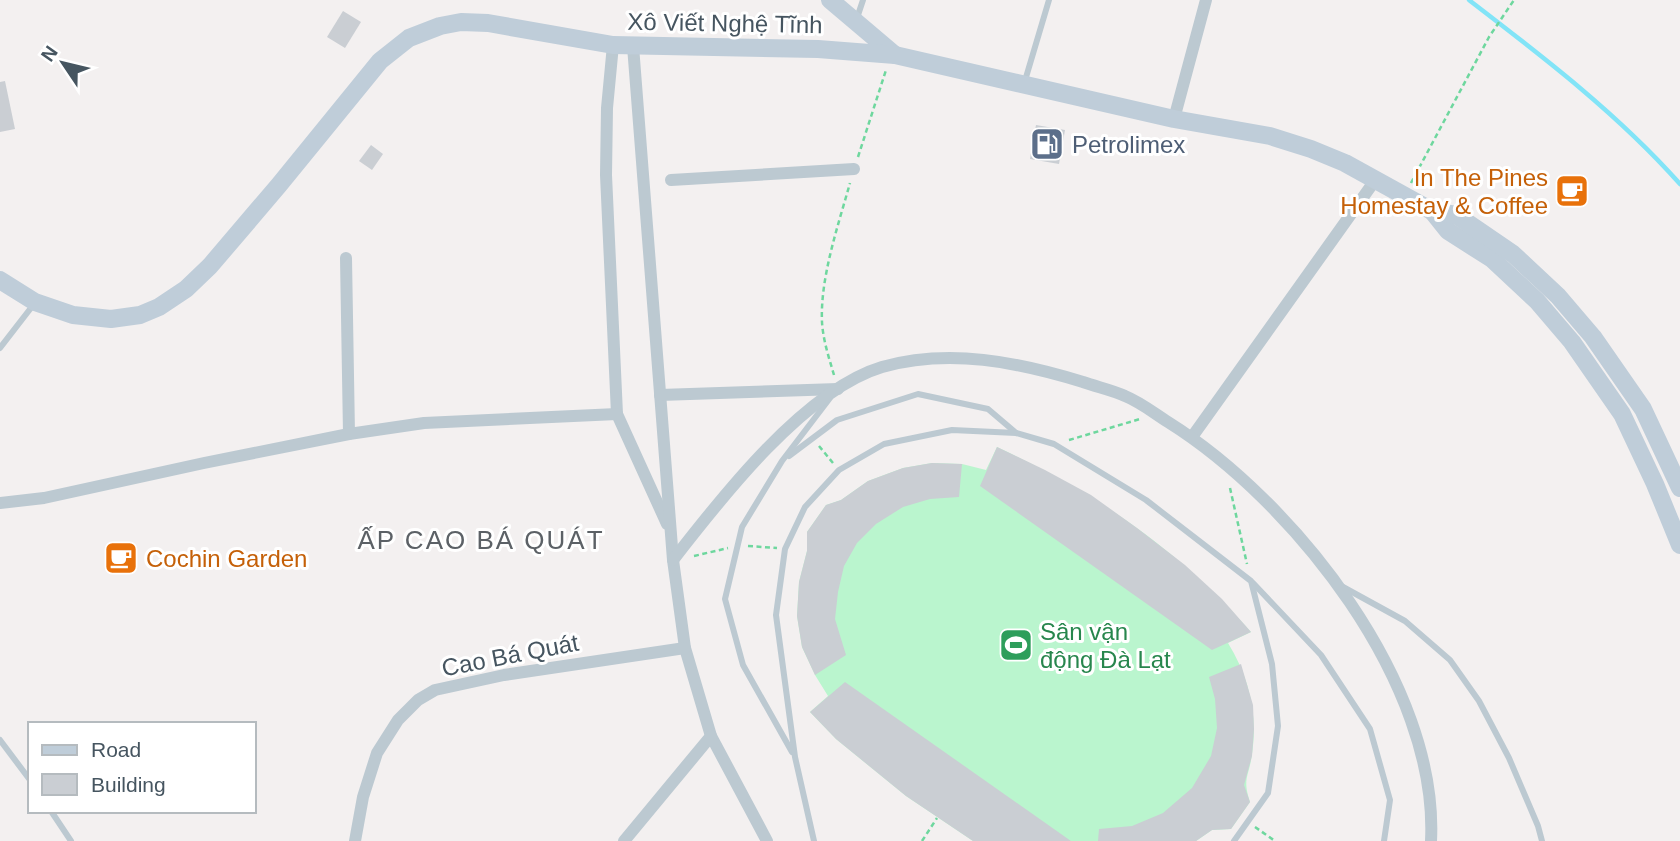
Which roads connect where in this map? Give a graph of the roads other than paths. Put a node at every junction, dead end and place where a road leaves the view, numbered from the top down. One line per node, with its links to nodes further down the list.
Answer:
1 (830, 0): 5 (main road)
2 (863, 0): 5 (lane)
3 (1049, 0): 9 (lane)
4 (1206, 0): 10 (street)
5 (856, 20): 8 (main road)
6 (613, 45): 7 (main road, Xô Viết Nghệ Tĩnh); 17 (main road, Xô Viết Nghệ Tĩnh); 21 (street)
7 (633, 46): 8 (main road, Xô Viết Nghệ Tĩnh); 20 (street)
8 (895, 55): 9 (main road, Xô Viết Nghệ Tĩnh)
9 (1024, 86): 10 (main road, Xô Viết Nghệ Tĩnh)
10 (1174, 119): 12 (main road, Xô Viết Nghệ Tĩnh)
11 (853, 169): 13 (street)
12 (1376, 179): 14 (main road, Xô Viết Nghệ Tĩnh); 24 (street)
13 (671, 180)
14 (1432, 211): 26 (main road, Xô Viết Nghệ Tĩnh); 29 (main road, Xô Viết Nghệ Tĩnh)
15 (346, 258): 23 (street)
16 (0, 280): 17 (main road, Xô Viết Nghệ Tĩnh)
17 (35, 302): 18 (lane)
18 (0, 348)
19 (838, 389): 20 (street); 24 (street); 25 (lane); 30 (street)
20 (660, 395): 28 (street)
21 (617, 414): 23 (street); 28 (street)
22 (1016, 433): 25 (lane); 31 (lane); 36 (lane)
23 (349, 434): 27 (street)
24 (1192, 437): 32 (street)
25 (782, 461): 36 (lane)
26 (1680, 488)
27 (0, 503)
28 (671, 534): 30 (street)
29 (1680, 545)
30 (673, 560): 33 (street)
31 (1251, 581): 44 (lane); 45 (lane)
32 (1338, 584): 46 (street); 47 (lane)
33 (685, 648): 34 (street); 40 (street, Cao Bá Quát)
34 (711, 736): 41 (street); 42 (street)
35 (0, 740): 37 (lane)
36 (794, 757): 43 (lane)
37 (28, 777)
38 (52, 813): 39 (lane)
39 (71, 841)
40 (355, 841)
41 (624, 841)
42 (767, 841)
43 (814, 841)
44 (1234, 841)
45 (1384, 841)
46 (1431, 841)
47 (1542, 841)

